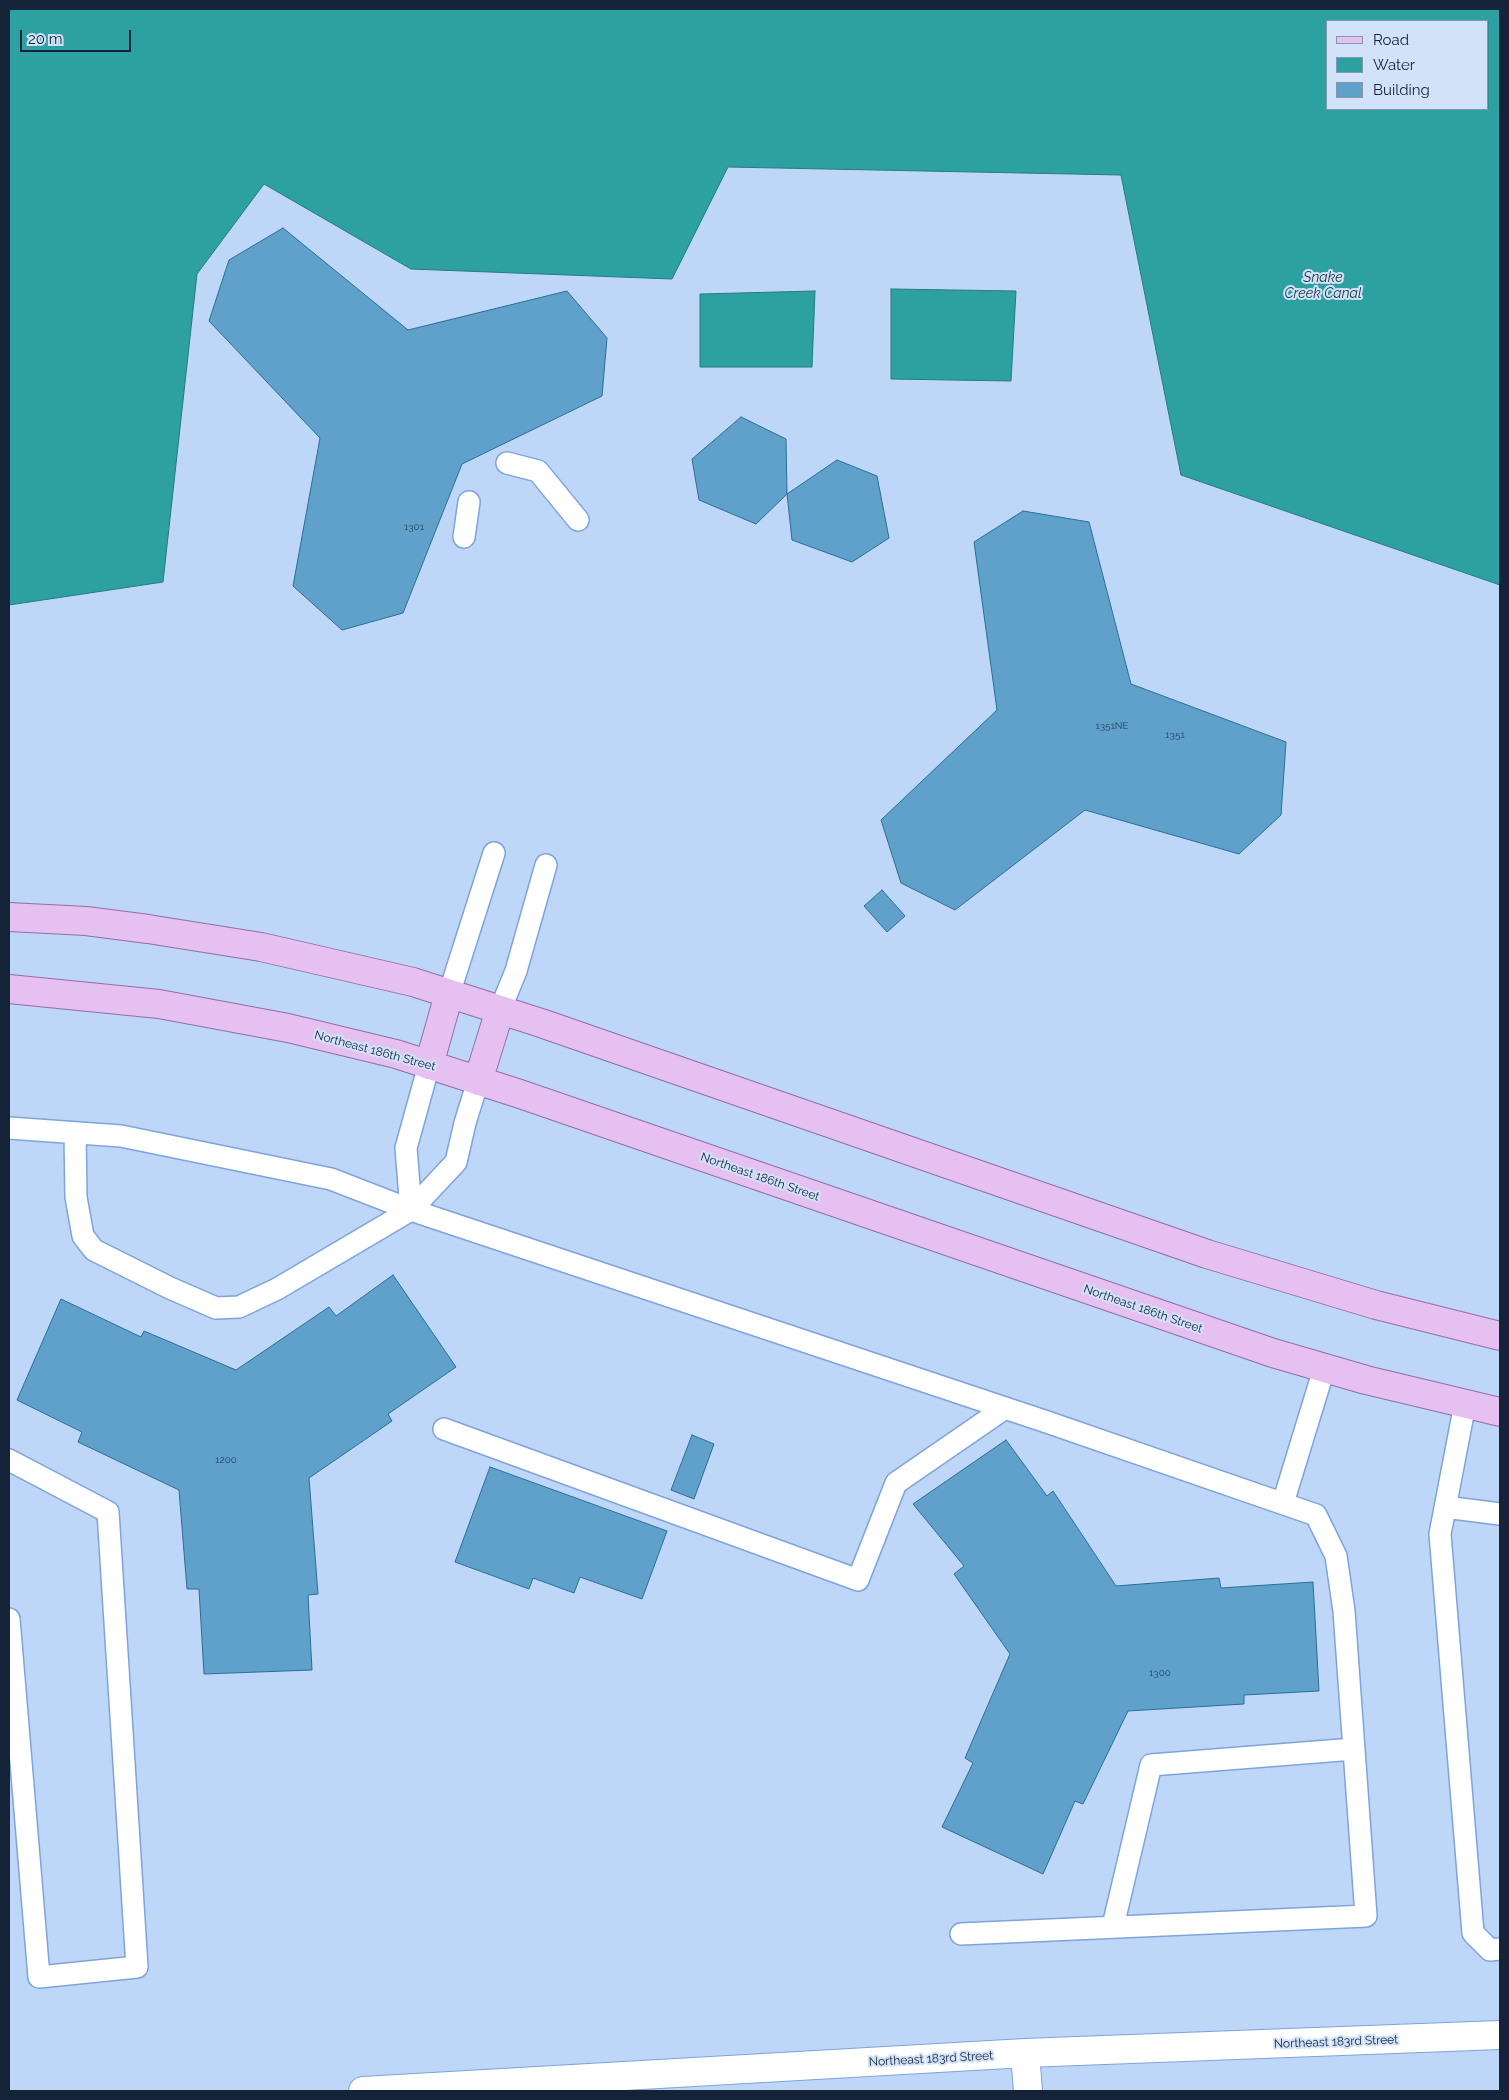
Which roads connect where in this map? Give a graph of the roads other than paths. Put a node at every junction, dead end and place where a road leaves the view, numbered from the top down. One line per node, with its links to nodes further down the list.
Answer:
1 (507, 463): 3 (lane)
2 (469, 502): 4 (lane)
3 (578, 520)
4 (464, 537)
5 (494, 852): 9 (lane)
6 (546, 866): 10 (lane)
7 (9, 917): 9 (main road)
8 (9, 989): 11 (main road, Northeast 186th Street)
9 (449, 994): 10 (main road); 11 (main road)
10 (500, 1010): 12 (main road); 16 (main road)
11 (429, 1065): 12 (main road, Northeast 186th Street); 15 (lane)
12 (478, 1081): 15 (lane); 17 (main road, Northeast 186th Street)
13 (9, 1128): 14 (lane)
14 (75, 1133): 15 (lane); 15 (lane)
15 (404, 1214): 19 (lane)
16 (1500, 1336)
17 (1324, 1369): 18 (main road, Northeast 186th Street); 23 (lane)
18 (1465, 1404): 20 (main road, Northeast 186th Street); 24 (lane)
19 (1005, 1408): 21 (lane); 23 (lane)
20 (1500, 1412)
21 (444, 1429)
22 (9, 1460): 26 (lane)
23 (1284, 1503): 27 (lane)
24 (1445, 1507): 25 (lane); 30 (lane)
25 (1500, 1514)
26 (9, 1619)
27 (1354, 1749): 28 (lane); 28 (lane)
28 (1113, 1926): 29 (lane)
29 (961, 1934)
30 (1500, 1949)
31 (1500, 2035): 32 (street, Northeast 183rd Street)
32 (1026, 2053): 33 (street, Northeast 183rd Street); 34 (street)
33 (362, 2091)
34 (1028, 2091)

